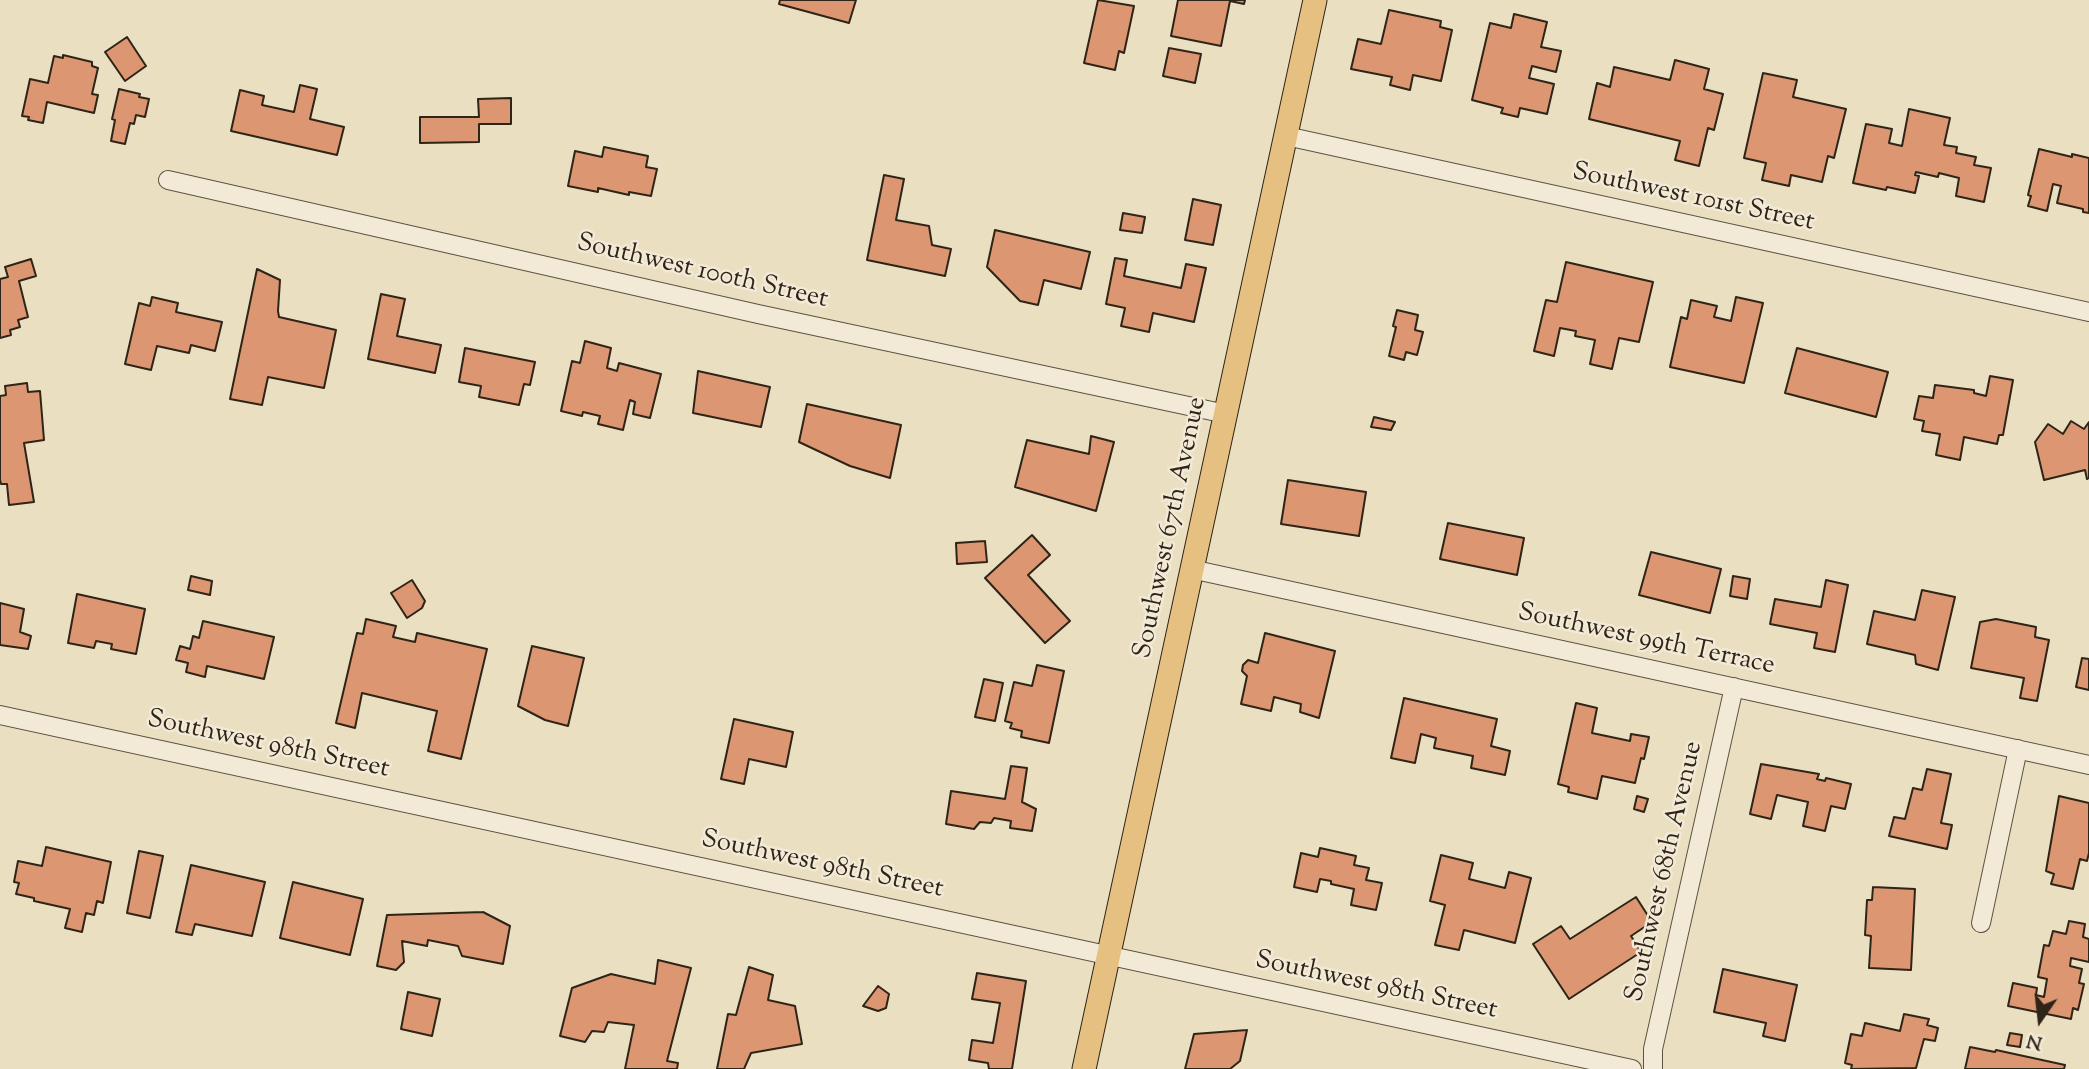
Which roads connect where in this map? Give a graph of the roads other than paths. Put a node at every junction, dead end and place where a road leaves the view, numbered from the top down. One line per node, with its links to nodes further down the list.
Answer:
1 (1315, 0): 2 (main road, Southwest 67th Avenue)
2 (1286, 136): 4 (street, Southwest 101st Street); 5 (main road, Southwest 67th Avenue)
3 (168, 180): 5 (street, Southwest 100th Street)
4 (2089, 312)
5 (1226, 414): 6 (main road, Southwest 67th Avenue)
6 (1191, 569): 7 (street, Southwest 99th Terrace); 12 (main road, Southwest 67th Avenue)
7 (1734, 687): 9 (street, Southwest 99th Terrace); 15 (street, Southwest 68th Avenue)
8 (0, 715): 12 (street, Southwest 98th Street)
9 (2018, 749): 10 (street, Southwest 99th Terrace); 11 (street)
10 (2089, 765)
11 (1981, 923)
12 (1109, 956): 13 (main road, Southwest 67th Avenue); 14 (street, Southwest 98th Street)
13 (1084, 1069)
14 (1632, 1069)
15 (1653, 1069)

